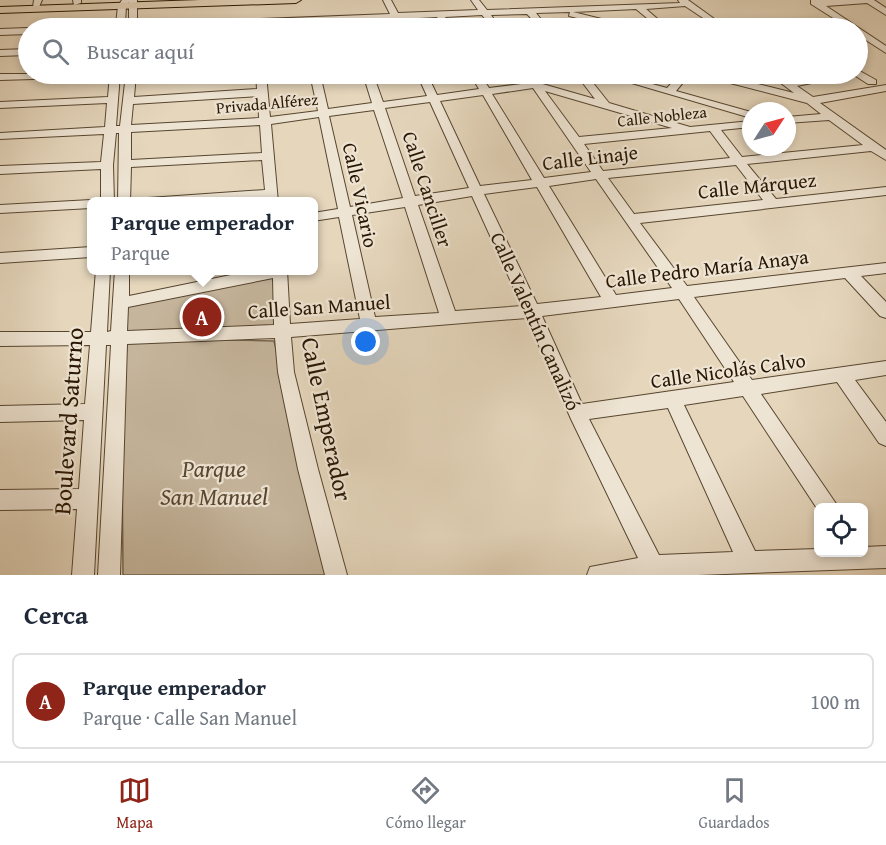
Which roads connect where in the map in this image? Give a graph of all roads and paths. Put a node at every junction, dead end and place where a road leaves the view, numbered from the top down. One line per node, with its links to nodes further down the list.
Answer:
1 (167, 0): 8 (main road)
2 (296, 0): 8 (main road)
3 (387, 0): 18 (street)
4 (475, 0): 15 (street)
5 (869, 0): 10 (street); 16 (street)
6 (37, 2): 7 (main road); 12 (main road)
7 (77, 2): 8 (main road)
8 (129, 2): 12 (main road); 19 (street); 20 (street)
9 (679, 2): 11 (street); 27 (street); 28 (street)
10 (814, 2): 29 (street)
11 (638, 7): 13 (street); 26 (street)
12 (0, 8)
13 (555, 10): 14 (street); 25 (street)
14 (529, 11): 15 (street); 24 (street)
15 (484, 12): 17 (street); 23 (street)
16 (886, 12)
17 (440, 15): 18 (street); 22 (street)
18 (395, 16): 21 (street)
19 (123, 18)
20 (132, 18)
21 (365, 18)
22 (442, 18)
23 (488, 18)
24 (535, 18)
25 (587, 18)
26 (652, 18)
27 (701, 18)
28 (706, 18)
29 (838, 18)
30 (18, 31): 31 (street)
31 (0, 32)
32 (868, 38): 33 (street)
33 (886, 50)
34 (18, 52): 35 (street)
35 (0, 53)
36 (18, 76): 37 (street)
37 (0, 77)
38 (868, 79): 39 (street)
39 (872, 82)
40 (114, 84): 59 (street)
41 (130, 84): 61 (street)
42 (263, 84): 55 (street)
43 (318, 84): 66 (street, Calle Vicario)
44 (371, 84): 64 (street, Calle Canciller)
45 (427, 84): 58 (street, Calle Valentín Canalizó)
46 (481, 84): 56 (street)
47 (589, 84): 62 (street)
48 (642, 84): 57 (street)
49 (677, 84): 57 (street)
50 (749, 84): 60 (street)
51 (790, 84): 60 (street)
52 (797, 84): 60 (street)
53 (536, 85): 56 (street, Privada Alférez); 62 (street); 76 (street)
54 (886, 88): 60 (street)
55 (264, 92): 61 (street); 69 (street)
56 (485, 92): 58 (street, Privada Alférez); 85 (street)
57 (670, 92): 65 (street)
58 (434, 99): 64 (street, Privada Alférez); 86 (street, Calle Valentín Canalizó)
59 (113, 100): 63 (street); 73 (street)
60 (816, 100): 67 (street); 77 (street)
61 (129, 101): 74 (street)
62 (604, 104): 72 (street)
63 (0, 105)
64 (379, 106): 66 (street, Privada Alférez); 91 (street, Calle Canciller)
65 (742, 112)
66 (325, 114): 69 (street, Privada Alférez); 95 (street, Calle Vicario)
67 (832, 116): 68 (street); 77 (street)
68 (796, 119)
69 (265, 122): 74 (street, Privada Alférez); 78 (street)
70 (742, 125): 71 (street, Calle Nobleza)
71 (712, 128): 72 (street, Calle Nobleza); 80 (street)
72 (686, 129): 76 (street, Calle Nobleza)
73 (110, 130): 74 (street, Privada Alférez); 75 (street, Privada Alférez); 82 (street)
74 (125, 130): 81 (street)
75 (0, 135)
76 (577, 141): 84 (street)
77 (880, 147): 79 (street); 80 (street, Calle Linaje)
78 (268, 156): 81 (street); 90 (street)
79 (886, 156)
80 (740, 161): 84 (street, Calle Linaje); 92 (street)
81 (124, 164): 89 (street)
82 (107, 165): 83 (street); 88 (street)
83 (0, 170)
84 (600, 175): 85 (street, Calle Linaje); 97 (street)
85 (540, 183): 86 (street, Calle Linaje); 107 (street)
86 (477, 191): 91 (street, Calle Linaje); 109 (street, Calle Valentín Canalizó)
87 (886, 191): 92 (street, Calle Márquez)
88 (108, 197)
89 (124, 197)
90 (271, 197)
91 (412, 201): 95 (street, Calle Linaje); 111 (street, Calle Canciller)
92 (771, 202): 97 (street, Calle Márquez)
93 (87, 204): 94 (street)
94 (0, 209)
95 (344, 213): 96 (street, Calle Linaje); 112 (street, Calle Vicario)
96 (318, 217)
97 (632, 219): 106 (street)
98 (87, 252): 99 (street)
99 (0, 258)
100 (886, 267): 101 (street, Calle Pedro María Anaya)
101 (849, 273): 106 (street, Calle Pedro María Anaya); 110 (street)
102 (103, 275): 114 (street, Boulevard Saturno)
103 (122, 275): 108 (street)
104 (260, 275): 108 (street)
105 (280, 275): 113 (street, Calle Emperador)
106 (683, 293): 107 (street, Calle Pedro María Anaya); 119 (street)
107 (611, 300): 109 (street, Calle Pedro María Anaya)
108 (121, 303): 115 (street)
109 (532, 311): 111 (street, Calle San Manuel); 122 (street, Calle Valentín Canalizó)
110 (886, 312)
111 (449, 318): 112 (street, Calle San Manuel)
112 (369, 324): 113 (street, Calle San Manuel)
113 (282, 331): 115 (street, Calle San Manuel); 135 (street, Calle Emperador)
114 (98, 338): 115 (street, Calle San Manuel); 116 (street, Calle San Manuel); 121 (street, Boulevard Saturno)
115 (121, 338): 134 (street)
116 (0, 339)
117 (886, 368): 118 (street, Calle Nicolás Calvo)
118 (842, 375): 119 (street, Calle Nicolás Calvo); 124 (street)
119 (749, 388): 120 (street, Calle Nicolás Calvo); 127 (street)
120 (672, 398): 122 (street, Calle Nicolás Calvo); 131 (street)
121 (94, 412): 123 (street); 125 (street, Boulevard Saturno)
122 (577, 413): 132 (street, Calle Valentín Canalizó)
123 (0, 414)
124 (886, 436)
125 (87, 499): 126 (street); 133 (street, Boulevard Saturno)
126 (0, 500)
127 (827, 503)
128 (868, 556): 130 (street)
129 (834, 557): 131 (street)
130 (886, 557)
131 (749, 563): 132 (street)
132 (653, 566): 136 (street)
133 (82, 575)
134 (109, 575)
135 (336, 575)
136 (598, 575)

